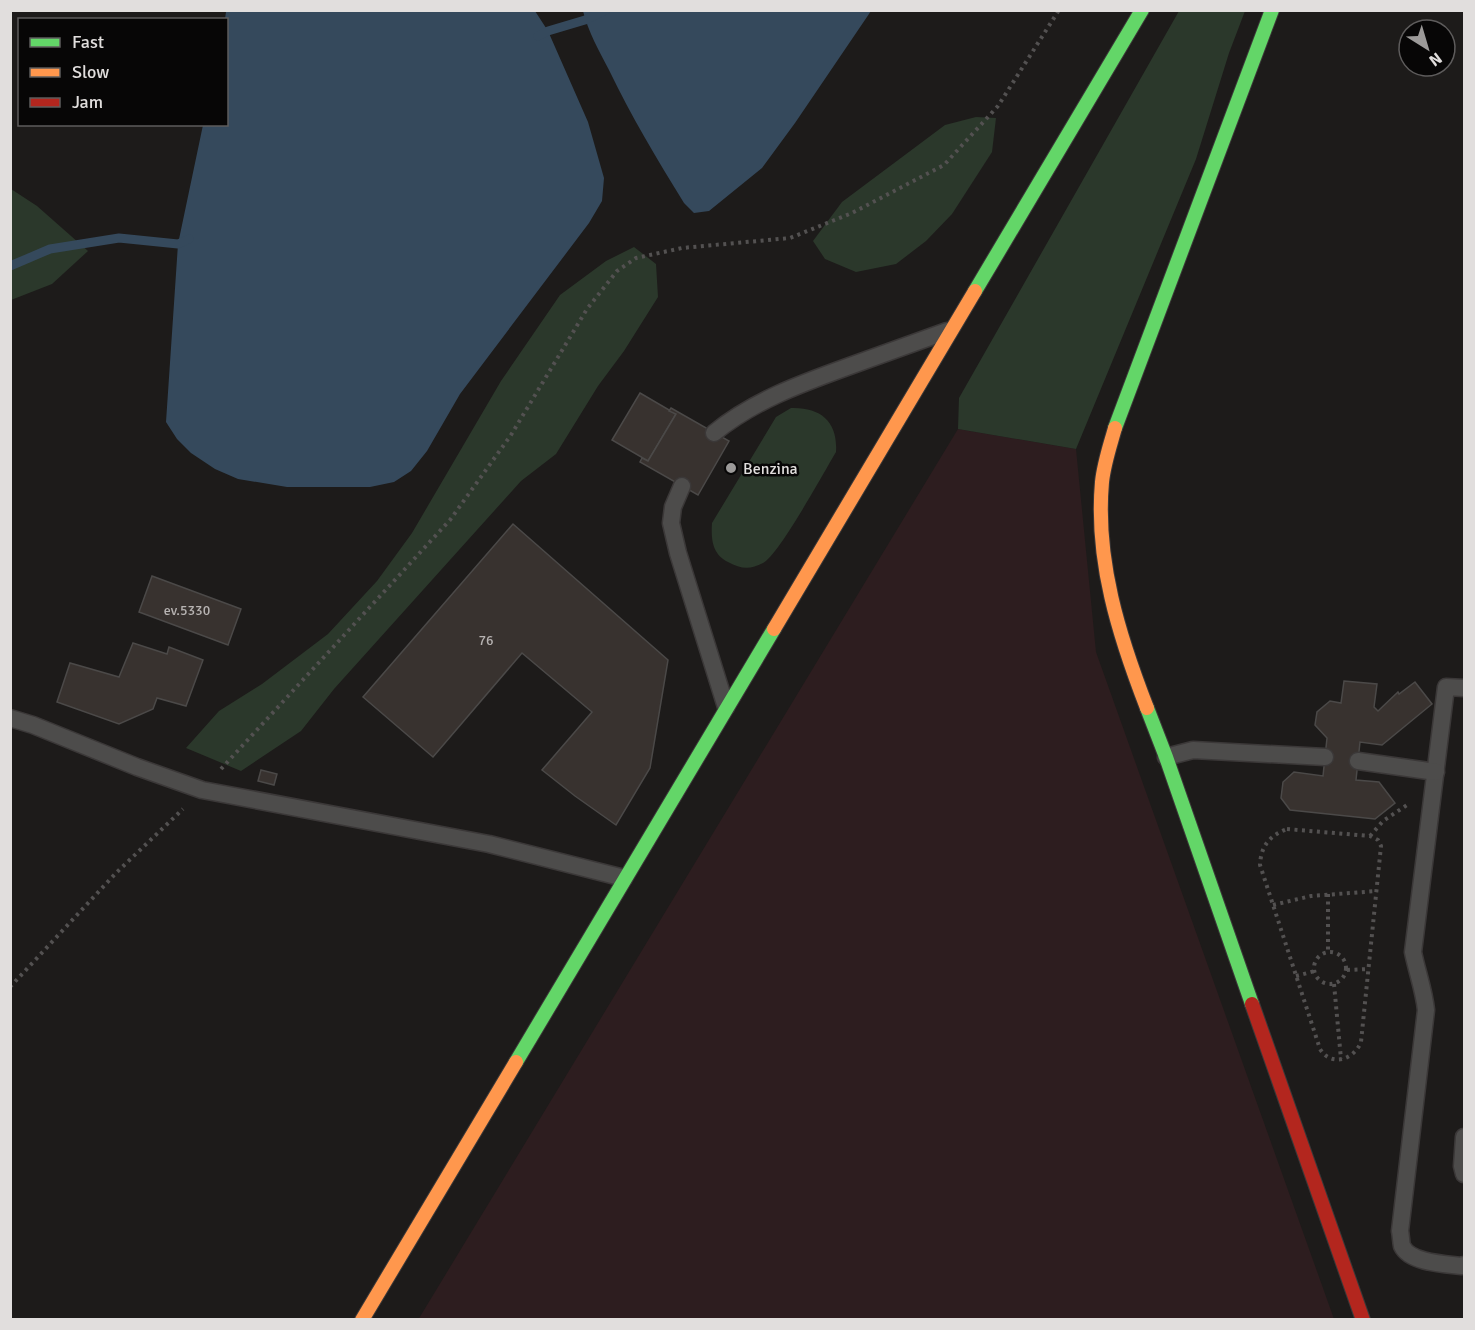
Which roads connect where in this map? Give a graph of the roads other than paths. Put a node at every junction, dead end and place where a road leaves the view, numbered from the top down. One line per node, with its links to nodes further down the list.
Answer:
1 (1142, 10): 3 (main road)
2 (1272, 10): 9 (main road)
3 (954, 328): 4 (lane); 7 (main road)
4 (714, 433)
5 (682, 486): 7 (lane)
6 (1464, 688): 12 (lane)
7 (726, 707): 13 (main road)
8 (10, 718): 13 (lane)
9 (1166, 757): 10 (lane); 18 (main road)
10 (1325, 757)
11 (1358, 761): 12 (lane)
12 (1436, 772): 16 (lane)
13 (624, 878): 17 (main road)
14 (1464, 1137): 15 (lane)
15 (1464, 1174)
16 (1464, 1264)
17 (362, 1320)
18 (1362, 1320)

